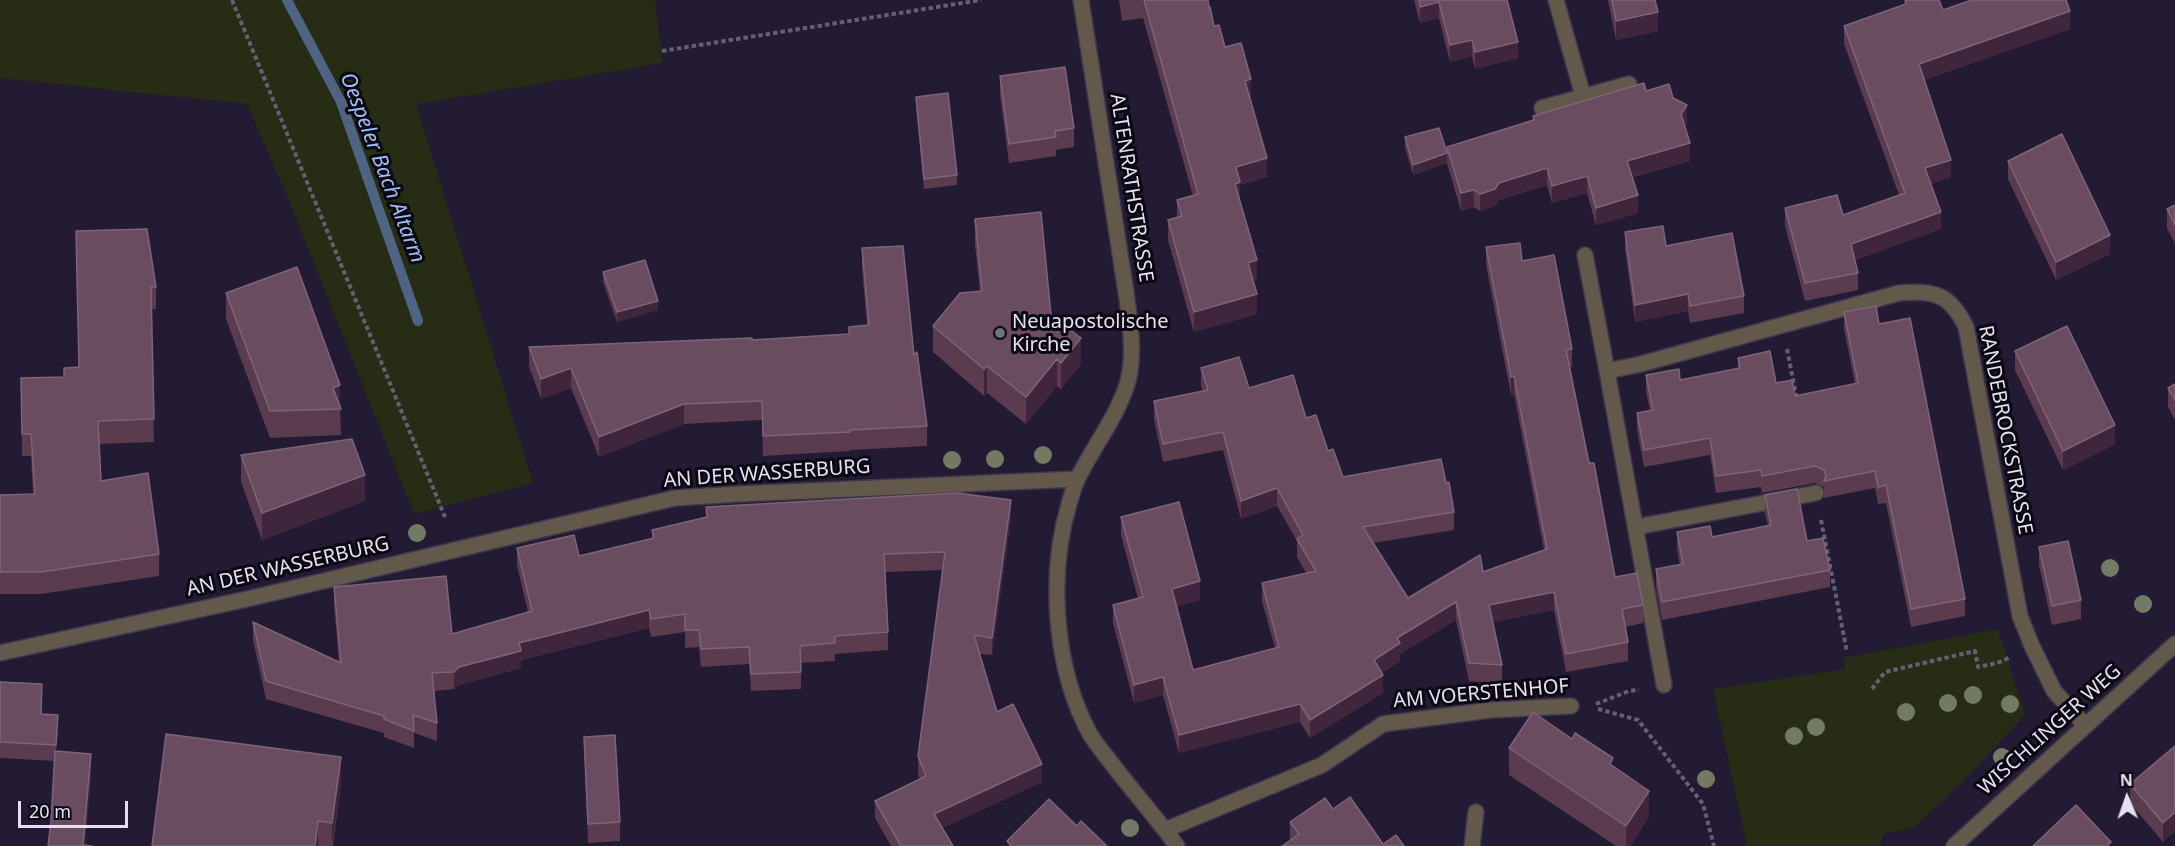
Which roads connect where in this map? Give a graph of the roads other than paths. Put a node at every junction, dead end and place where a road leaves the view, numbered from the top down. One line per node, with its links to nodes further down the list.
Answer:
1 (1081, 0): 8 (street, ALTENRATHSTRASSE)
2 (1556, 0): 4 (street)
3 (1629, 84): 4 (street)
4 (1583, 96): 5 (street)
5 (1542, 108)
6 (1585, 255): 7 (street)
7 (1607, 372): 10 (street); 15 (street, RANDEBROCKSTRASSE)
8 (1077, 479): 12 (street, AN DER WASSERBURG); 17 (street)
9 (1816, 493): 10 (street)
10 (1636, 527): 13 (street)
11 (2175, 644): 15 (street, WISCHLINGER WEG)
12 (0, 653)
13 (1664, 685)
14 (1571, 706): 17 (street, AM VOERSTENHOF)
15 (2085, 725): 20 (street, WISCHLINGER WEG)
16 (1476, 812): 19 (street)
17 (1165, 830): 18 (street)
18 (1177, 846)
19 (1472, 846)
20 (1954, 846)

